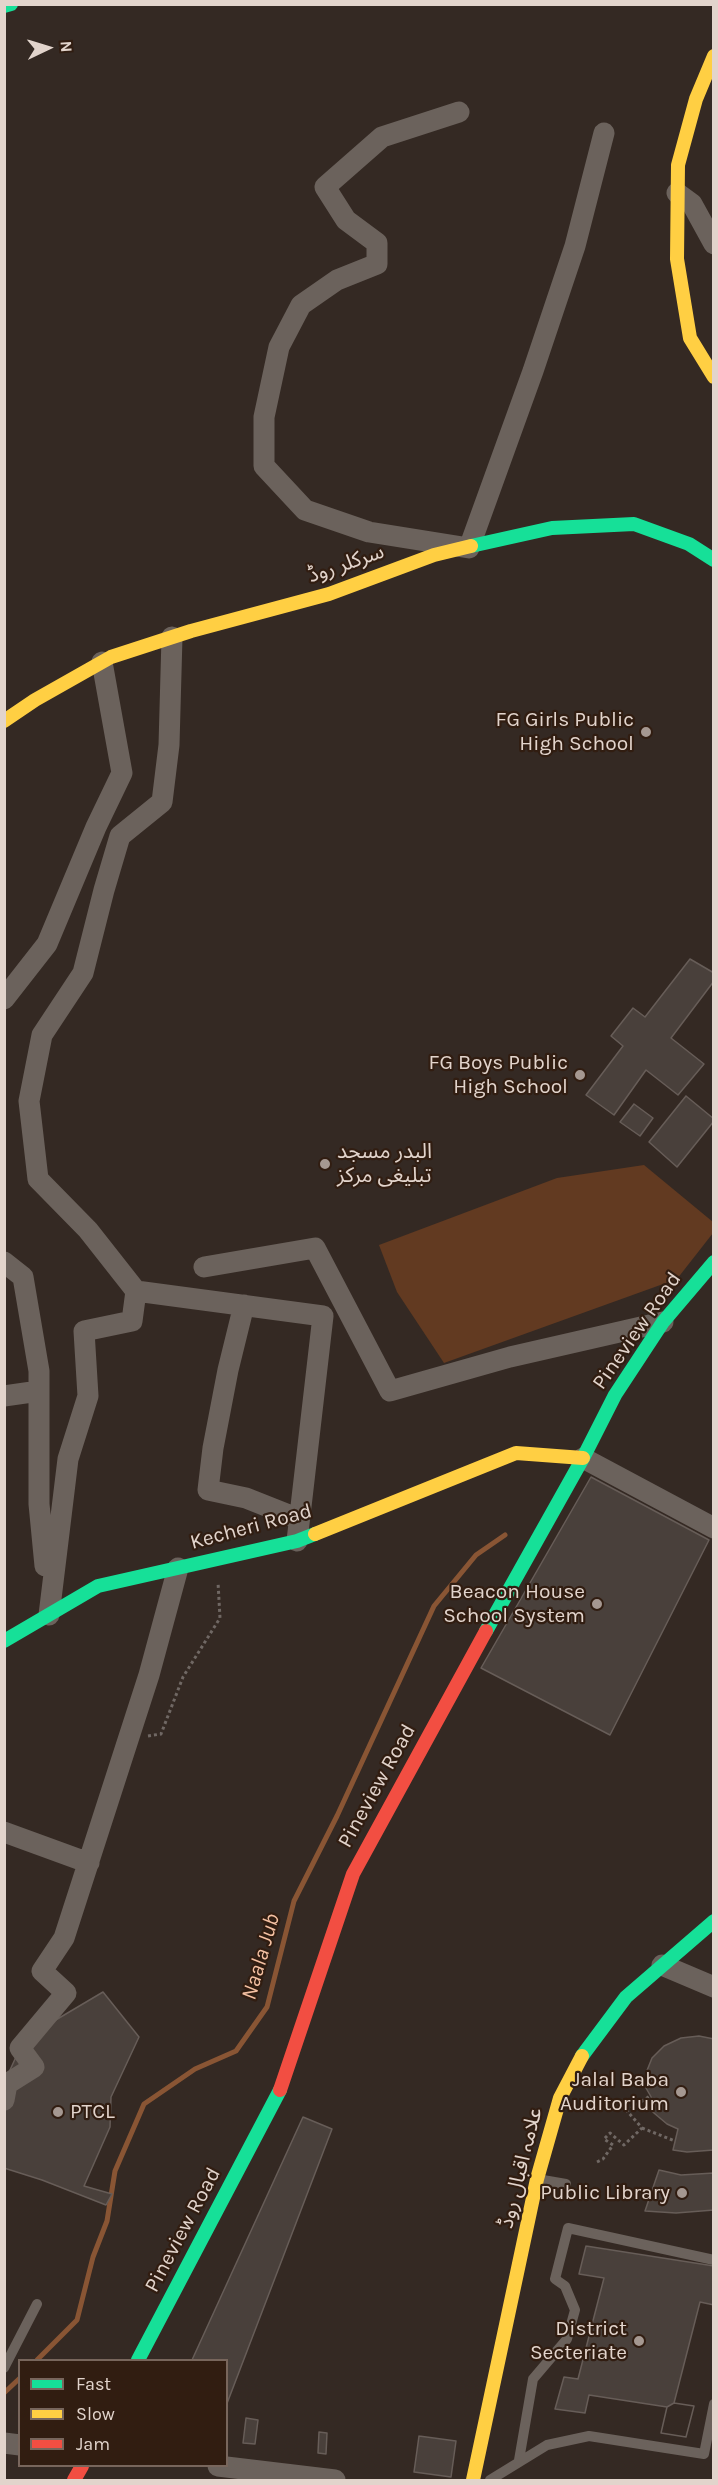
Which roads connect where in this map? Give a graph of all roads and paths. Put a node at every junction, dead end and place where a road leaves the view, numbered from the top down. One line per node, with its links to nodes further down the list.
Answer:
1 (11, 4): 2 (street)
2 (4, 6)
3 (714, 56): 6 (street)
4 (459, 112): 9 (street)
5 (604, 133): 9 (street)
6 (677, 193): 7 (street); 8 (street)
7 (714, 244)
8 (714, 377)
9 (469, 548): 10 (street, سرکلر روڈ); 11 (street, سرکلر روڈ)
10 (714, 561)
11 (172, 637): 12 (street, سرکلر روڈ); 18 (street)
12 (102, 662): 13 (street, سرکلر روڈ); 14 (street)
13 (4, 721)
14 (4, 999)
15 (4, 1262): 21 (street)
16 (714, 1262): 20 (street, Pineview Road)
17 (204, 1268): 20 (street)
18 (136, 1291): 19 (street); 29 (street)
19 (244, 1305): 24 (street); 24 (street)
20 (663, 1322): 23 (street, Pineview Road)
21 (39, 1391): 22 (street); 29 (street)
22 (4, 1396)
23 (583, 1458): 25 (street); 26 (street, Kecheri Road); 46 (street, Pineview Road)
24 (299, 1519): 26 (street)
25 (714, 1528)
26 (297, 1541): 27 (street, Kecheri Road)
27 (216, 1560): 28 (street, Kecheri Road); 31 (path)
28 (178, 1568): 29 (street, Kecheri Road); 31 (street)
29 (49, 1615): 30 (street, Kecheri Road)
30 (4, 1641)
31 (128, 1740): 33 (street)
32 (4, 1832): 33 (street)
33 (88, 1863): 37 (street)
34 (714, 1921): 35 (street, علامہ اقبال روڈ)
35 (662, 1965): 36 (street); 42 (street, علامہ اقبال روڈ)
36 (714, 1987)
37 (6, 2086)
38 (650, 2096): 39 (path)
39 (642, 2128): 40 (path); 41 (path)
40 (675, 2141)
41 (597, 2162)
42 (537, 2180): 43 (lane); 54 (street, علامہ اقبال روڈ)
43 (566, 2184)
44 (714, 2260): 49 (lane)
45 (38, 2304): 47 (lane)
46 (139, 2359)
47 (4, 2368)
48 (714, 2404): 49 (lane)
49 (519, 2460): 55 (lane)
50 (81, 2467): 52 (street)
51 (226, 2467): 53 (street)
52 (74, 2481)
53 (335, 2481)
54 (473, 2481)
55 (490, 2481)

